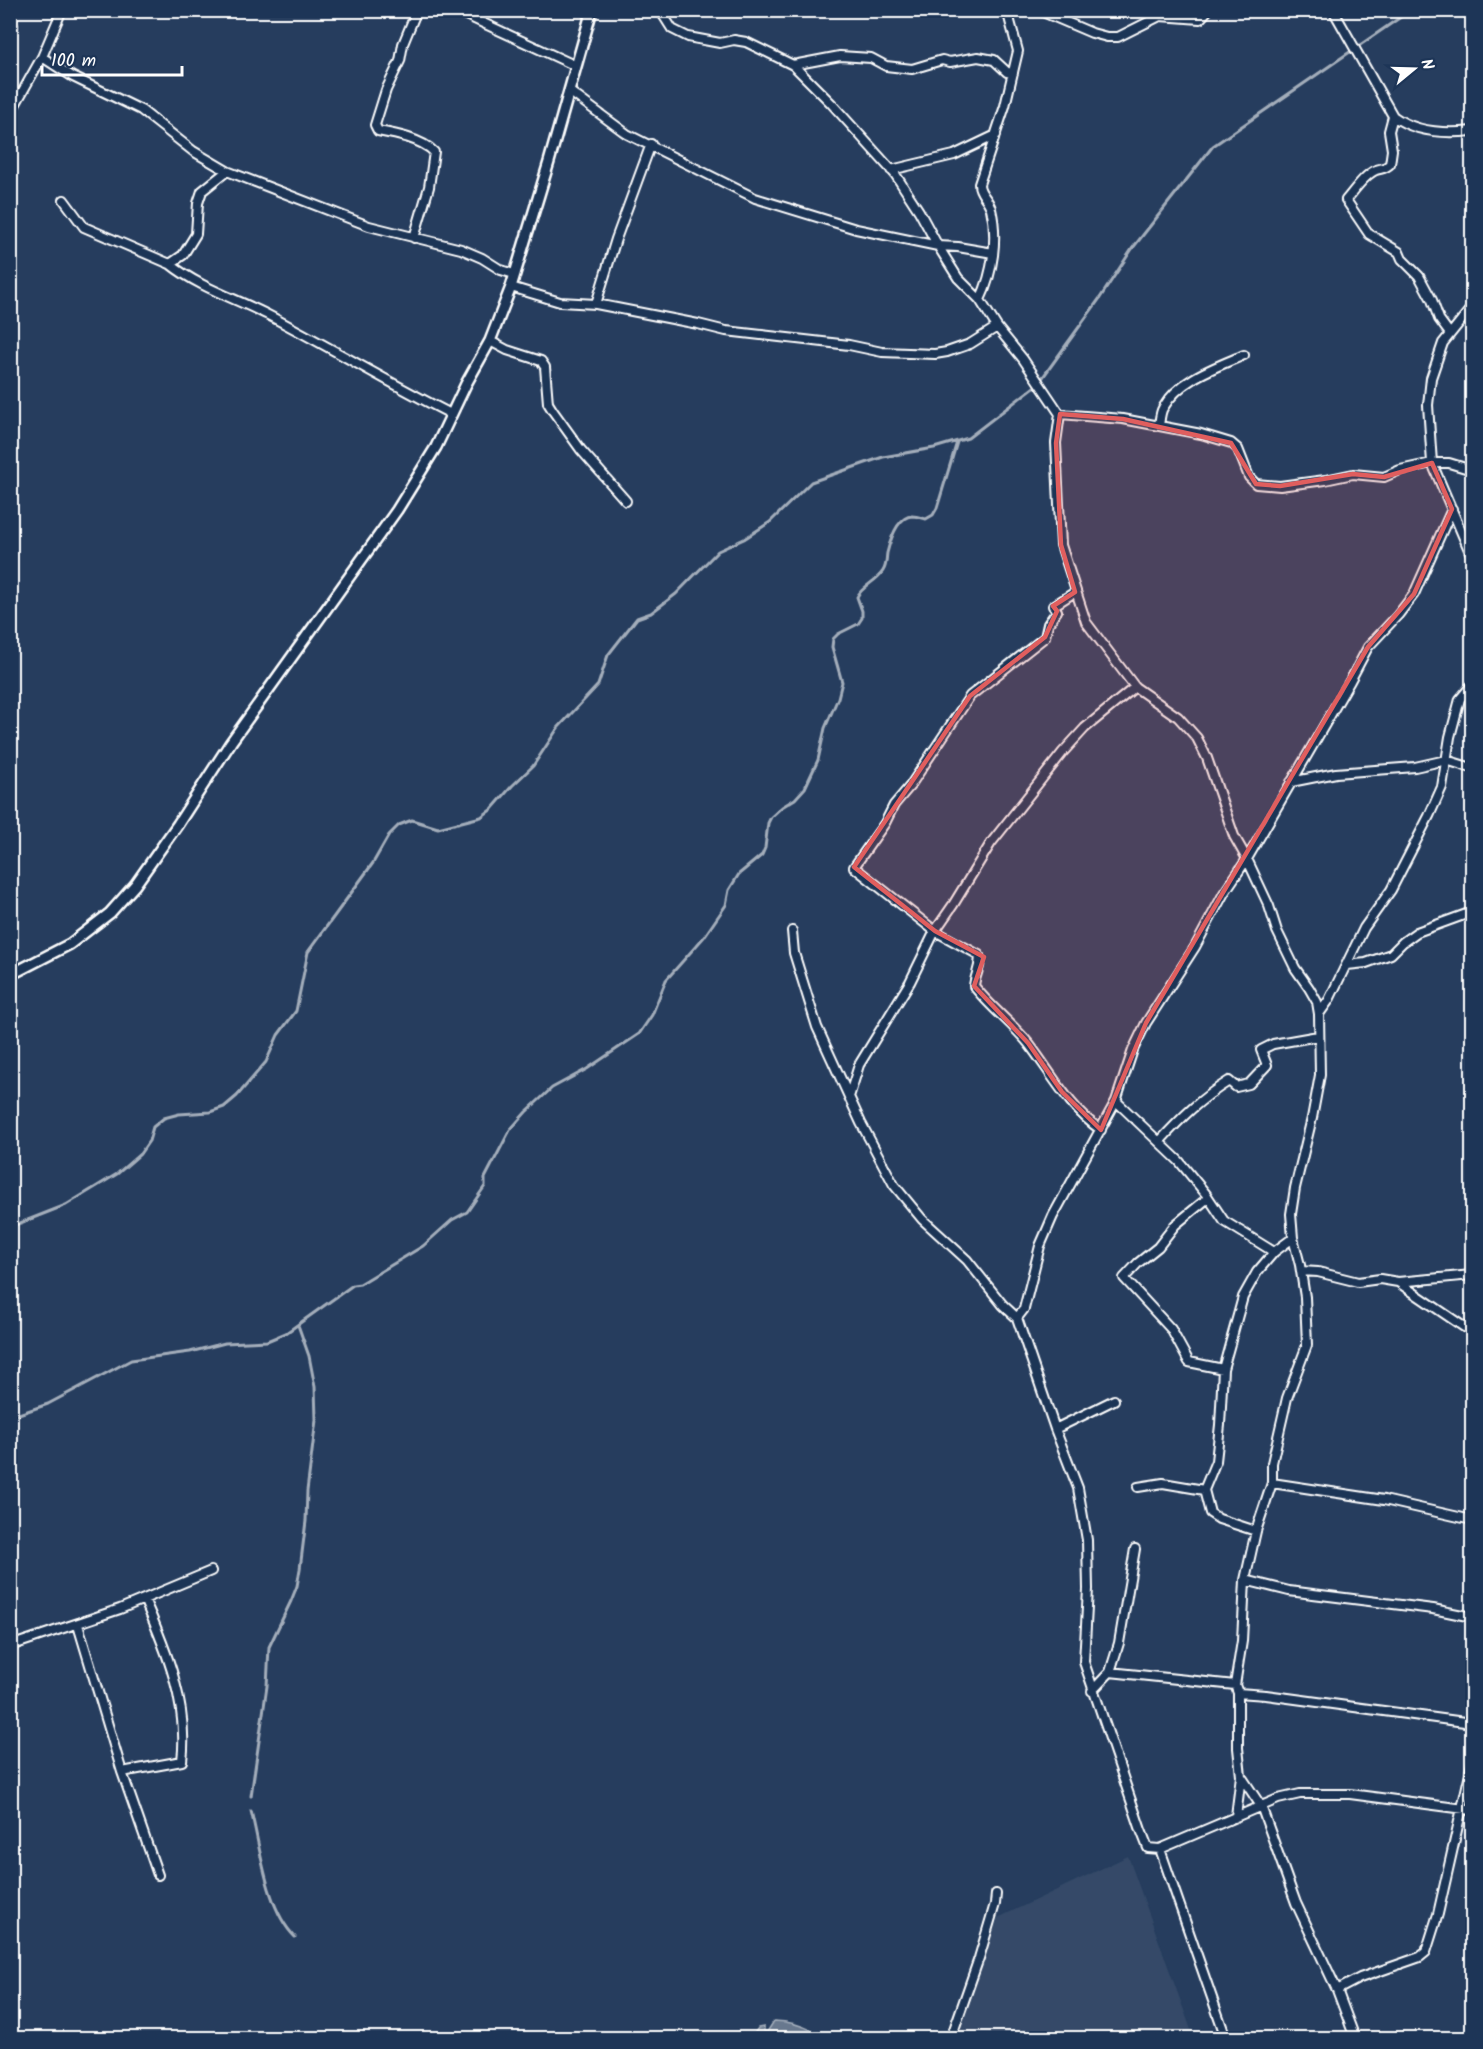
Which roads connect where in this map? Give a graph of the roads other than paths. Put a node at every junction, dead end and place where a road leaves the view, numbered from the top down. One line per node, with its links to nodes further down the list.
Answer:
1 (62, 10): 10 (street)
2 (417, 10): 23 (street)
3 (455, 10): 12 (street)
4 (592, 10): 12 (street)
5 (660, 10): 11 (street)
6 (1007, 10): 13 (street)
7 (1038, 10): 8 (street)
8 (1208, 10)
9 (1333, 10): 16 (street)
10 (42, 57): 15 (street); 21 (street)
11 (793, 65): 13 (street); 20 (street)
12 (576, 66): 14 (street)
13 (1013, 72): 18 (street)
14 (569, 91): 19 (street); 27 (street)
15 (10, 114)
16 (1393, 116): 17 (street); 33 (street)
17 (1473, 131)
18 (996, 135): 20 (street); 25 (street)
19 (651, 144): 24 (street); 30 (street)
20 (891, 170): 24 (street)
21 (227, 171): 23 (street); 26 (street)
22 (63, 200): 26 (street)
23 (414, 238): 27 (street)
24 (938, 246): 25 (street); 29 (street)
25 (993, 254): 29 (street)
26 (170, 264): 36 (street)
27 (514, 274): 28 (street)
28 (511, 287): 30 (street); 34 (street)
29 (980, 300): 32 (street)
30 (596, 304): 32 (street)
31 (1473, 307): 33 (street)
32 (996, 327): 37 (street)
33 (1450, 334): 39 (street)
34 (489, 341): 36 (street); 41 (street)
35 (1245, 354): 38 (street)
36 (451, 414): 55 (street)
37 (1060, 414): 38 (street); 44 (street)
38 (1159, 426): 39 (street)
39 (1432, 463): 40 (street); 42 (street)
40 (1473, 470)
41 (626, 501)
42 (1452, 509): 43 (street); 49 (street)
43 (1473, 557)
44 (1076, 592): 46 (street); 52 (street)
45 (1473, 685): 47 (street)
46 (1136, 687): 50 (street); 52 (street)
47 (1446, 760): 48 (street); 49 (street); 54 (street)
48 (1473, 768)
49 (1291, 782): 50 (street)
50 (1247, 858): 56 (street); 59 (street)
51 (1473, 912): 54 (street)
52 (935, 931): 58 (street); 60 (street)
53 (792, 932): 58 (street)
54 (1347, 965): 56 (street)
55 (10, 975)
56 (1319, 1014): 57 (street)
57 (1318, 1036): 61 (street); 63 (street)
58 (849, 1097): 68 (street)
59 (1116, 1101): 60 (street); 61 (street)
60 (1101, 1130): 68 (street)
61 (1159, 1142): 62 (street)
62 (1208, 1198): 64 (street); 70 (street)
63 (1293, 1238): 64 (street); 65 (street)
64 (1274, 1252): 70 (street)
65 (1301, 1271): 67 (street); 73 (street)
66 (1473, 1275): 67 (street)
67 (1398, 1282): 69 (street)
68 (1017, 1318): 72 (street)
69 (1473, 1330)
70 (1222, 1369): 75 (street)
71 (1114, 1400): 72 (street)
72 (1055, 1429): 87 (street)
73 (1272, 1483): 76 (street); 77 (street)
74 (1137, 1487): 75 (street)
75 (1204, 1490): 77 (street)
76 (1473, 1520)
77 (1256, 1531): 80 (street)
78 (1135, 1549): 85 (street)
79 (211, 1571): 81 (street)
80 (1245, 1580): 82 (street); 86 (street)
81 (144, 1599): 83 (street); 90 (street)
82 (1473, 1617)
83 (78, 1625): 84 (street); 90 (street)
84 (10, 1646)
85 (1110, 1672): 86 (street); 87 (street)
86 (1236, 1689): 88 (street); 91 (street)
87 (1092, 1691): 96 (street)
88 (1473, 1723)
89 (1473, 1764): 93 (street)
90 (122, 1772): 97 (street)
91 (1241, 1776): 92 (street); 95 (street)
92 (1262, 1806): 93 (street); 95 (street); 99 (street)
93 (1462, 1809): 94 (street); 99 (street)
94 (1473, 1810)
95 (1236, 1816): 96 (street)
96 (1160, 1849): 101 (street)
97 (158, 1875)
98 (996, 1894): 100 (street)
99 (1337, 1990): 102 (street)
100 (951, 2038)
101 (1226, 2038)
102 (1355, 2038)

